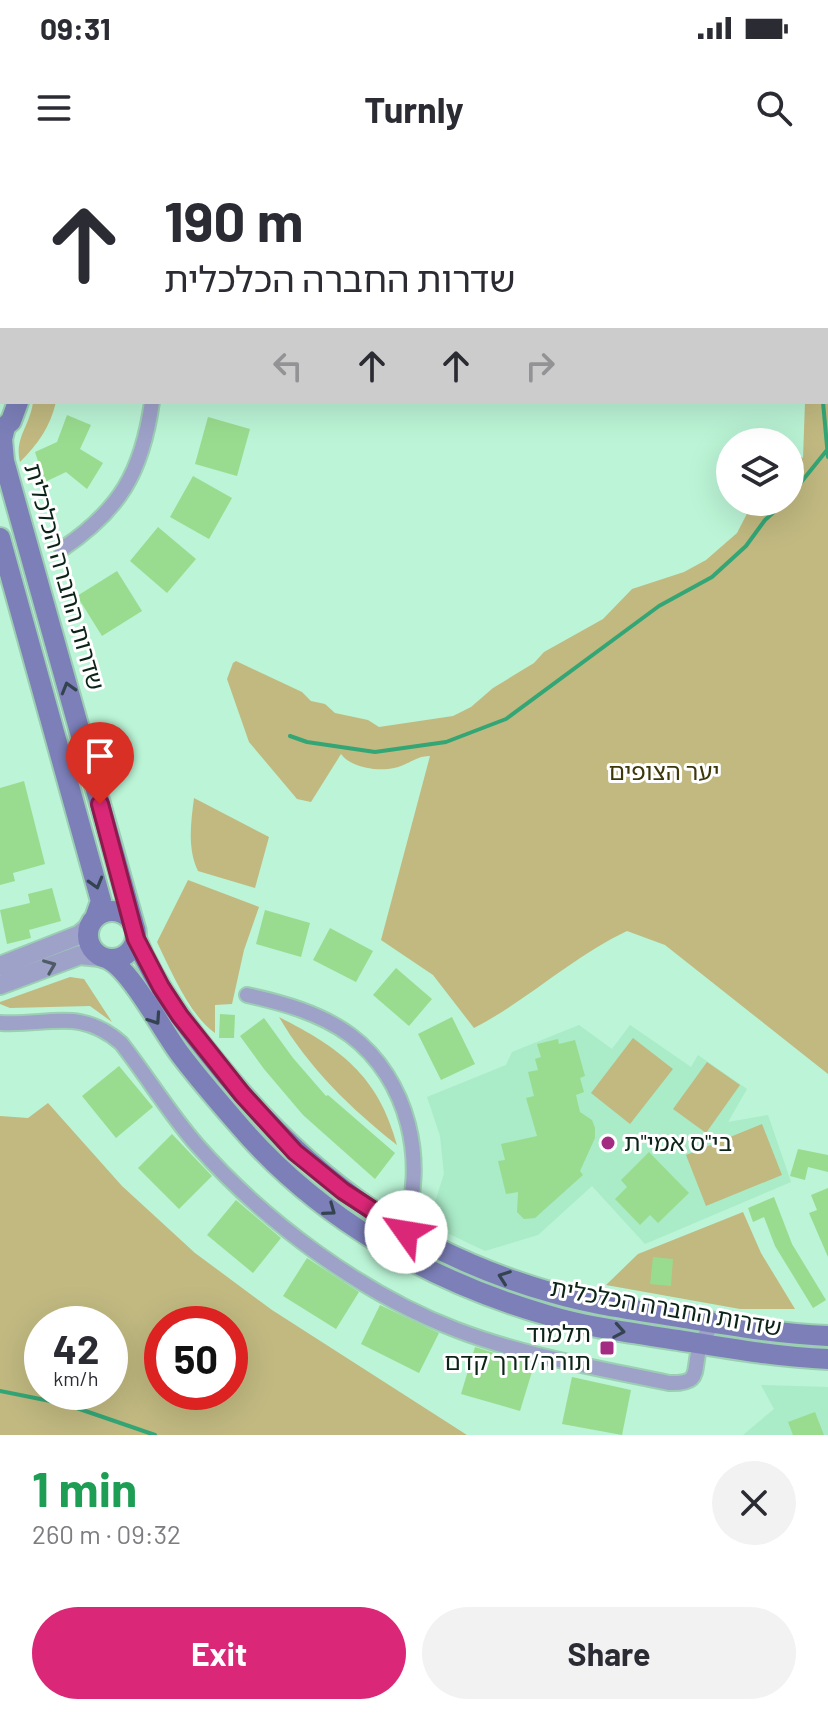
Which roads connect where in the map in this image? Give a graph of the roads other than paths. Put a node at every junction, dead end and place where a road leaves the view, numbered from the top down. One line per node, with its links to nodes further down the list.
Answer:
1 (17, 404): 3 (main road)
2 (152, 404): 5 (street)
3 (2, 429): 7 (main road, שדרות החברה הכלכלית, one-way to 3)
4 (0, 538): 6 (main road, one-way to 6)
5 (62, 549)
6 (92, 922): 7 (main road); 8 (main road); 9 (street)
7 (135, 932): 8 (main road); 13 (main road, שדרות החברה הכלכלית)
8 (104, 958): 10 (street, one-way to 8); 16 (main road, שדרות החברה הכלכלית, one-way to 16)
9 (0, 966)
10 (0, 985)
11 (247, 995): 13 (street)
12 (0, 1023): 16 (street)
13 (403, 1230): 14 (main road, שדרות החברה הכלכלית, one-way to 13)
14 (713, 1323): 15 (main road, שדרות החברה הכלכלית); 16 (street)
15 (828, 1336)
16 (701, 1344): 17 (main road, שדרות החברה הכלכלית)
17 (828, 1359)

